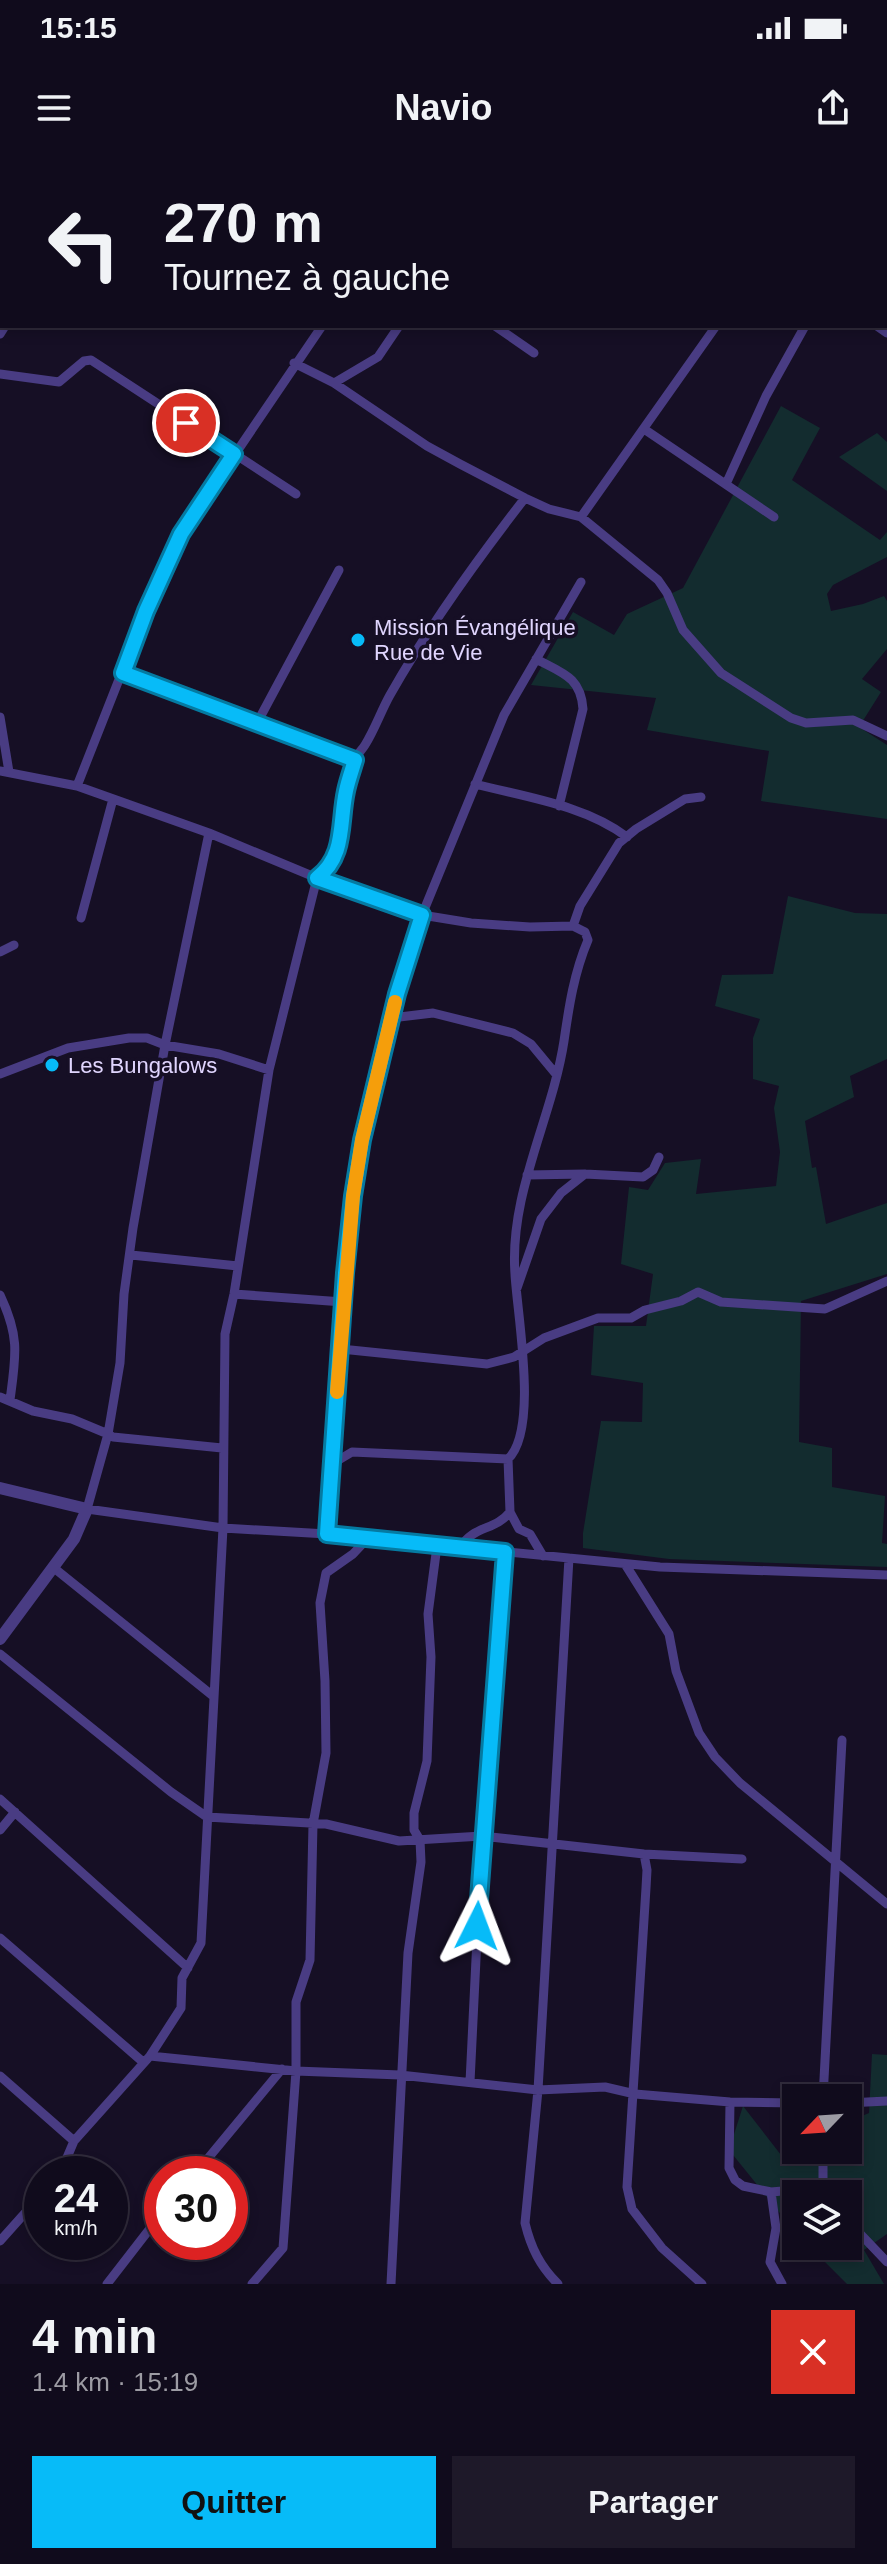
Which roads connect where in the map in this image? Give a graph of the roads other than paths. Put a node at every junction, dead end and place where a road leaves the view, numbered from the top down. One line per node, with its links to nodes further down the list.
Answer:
1 (320, 328): 7 (street)
2 (398, 328): 9 (street)
3 (498, 328): 6 (street)
4 (715, 328): 10 (street)
5 (804, 328): 12 (street)
6 (534, 353)
7 (294, 363): 9 (street); 11 (street)
8 (0, 374): 11 (street)
9 (334, 383): 14 (street)
10 (644, 429): 12 (street); 15 (street)
11 (234, 454): 13 (street); 20 (street)
12 (726, 484): 16 (street)
13 (296, 494)
14 (525, 498): 15 (street); 24 (street)
15 (581, 517): 23 (street)
16 (774, 517)
17 (339, 570): 22 (street)
18 (581, 582): 19 (street)
19 (536, 659): 26 (street); 30 (street)
20 (123, 673): 22 (street); 27 (street)
21 (0, 717): 25 (street)
22 (257, 723): 24 (street)
23 (887, 736)
24 (355, 760): 33 (street)
25 (5, 772): 27 (street)
26 (475, 784): 30 (street); 34 (street)
27 (77, 786): 29 (street)
28 (701, 797): 32 (street)
29 (113, 799): 31 (street); 35 (street)
30 (559, 806): 32 (street)
31 (209, 833): 33 (street); 40 (street)
32 (627, 837): 36 (street)
33 (317, 878): 34 (street); 41 (street)
34 (422, 915): 36 (street); 39 (street)
35 (81, 918)
36 (573, 926): 42 (street)
37 (14, 945): 38 (street)
38 (0, 952)
39 (391, 1018): 42 (street); 53 (street)
40 (165, 1045): 41 (street); 43 (street); 47 (street)
41 (269, 1070): 48 (street)
42 (555, 1073): 46 (street)
43 (0, 1074)
44 (659, 1157): 45 (street)
45 (585, 1174): 46 (street); 50 (street)
46 (527, 1175): 50 (street)
47 (131, 1255): 48 (street); 57 (street)
48 (238, 1266): 51 (street)
49 (887, 1281): 55 (street)
50 (516, 1288): 55 (street)
51 (234, 1294): 53 (street); 58 (street)
52 (0, 1295): 56 (street)
53 (343, 1302): 54 (street)
54 (341, 1349): 55 (street); 60 (street)
55 (524, 1350): 59 (street)
56 (5, 1399): 57 (street)
57 (108, 1434): 58 (street); 62 (street)
58 (222, 1448): 64 (street)
59 (508, 1459): 60 (street); 63 (street)
60 (332, 1464): 65 (street)
61 (0, 1488): 62 (street)
62 (87, 1509): 64 (street); 73 (street)
63 (510, 1512): 68 (street); 70 (street)
64 (223, 1528): 65 (street); 77 (street)
65 (327, 1534): 66 (street)
66 (367, 1539): 67 (street); 82 (street)
67 (437, 1546): 68 (street); 85 (street)
68 (460, 1548): 69 (street)
69 (505, 1552): 70 (street); 84 (street)
70 (543, 1556): 71 (street)
71 (569, 1558): 72 (street); 86 (street)
72 (625, 1564): 74 (street); 89 (street)
73 (54, 1568): 75 (street); 77 (street)
74 (887, 1575)
75 (0, 1639)
76 (0, 1654): 81 (street)
77 (213, 1696): 81 (street)
78 (842, 1740): 89 (street)
79 (0, 1799): 80 (street)
80 (15, 1812): 83 (street); 92 (street)
81 (207, 1817): 82 (street); 92 (street)
82 (313, 1824): 85 (street); 95 (street)
83 (0, 1830)
84 (482, 1836): 85 (street); 86 (street); 98 (street)
85 (420, 1840): 96 (street)
86 (553, 1845): 87 (street); 100 (street)
87 (644, 1854): 88 (street); 101 (street)
88 (742, 1859)
89 (835, 1863): 90 (street); 99 (street)
90 (887, 1904)
91 (0, 1938): 93 (street)
92 (188, 1968): 93 (street)
93 (147, 2059): 94 (street); 106 (street)
94 (282, 2069): 95 (street); 108 (street)
95 (296, 2071): 96 (street); 117 (street)
96 (400, 2075): 98 (street); 118 (street)
97 (0, 2076): 106 (street)
98 (470, 2082): 100 (street)
99 (824, 2084)
100 (538, 2090): 101 (street); 119 (street)
101 (635, 2094): 103 (street); 120 (street)
102 (887, 2101): 104 (street)
103 (730, 2102): 105 (street); 110 (street)
104 (862, 2102)
105 (782, 2103)
106 (74, 2141): 107 (street)
107 (68, 2156)
108 (210, 2156)
109 (782, 2191): 110 (street)
110 (771, 2192): 121 (street)
111 (24, 2214): 114 (street)
112 (144, 2236): 116 (street)
113 (862, 2236): 115 (street)
114 (0, 2241)
115 (887, 2262)
116 (107, 2284)
117 (252, 2284)
118 (391, 2284)
119 (558, 2284)
120 (702, 2284)
121 (782, 2284)

